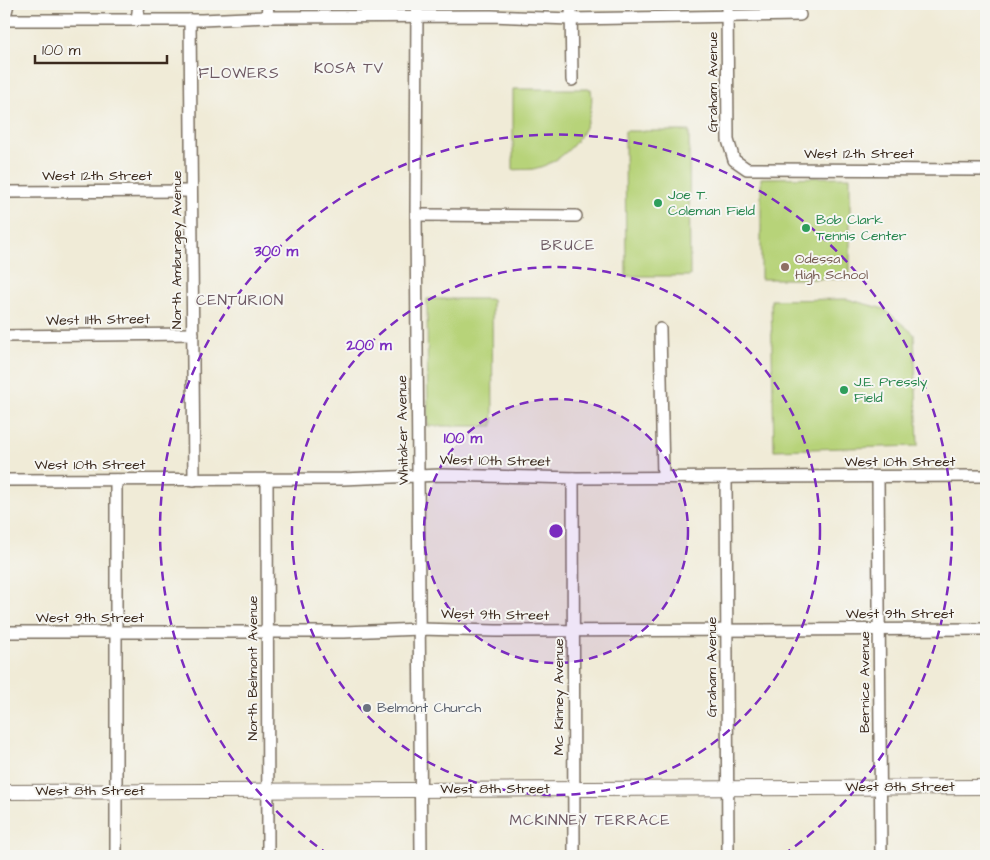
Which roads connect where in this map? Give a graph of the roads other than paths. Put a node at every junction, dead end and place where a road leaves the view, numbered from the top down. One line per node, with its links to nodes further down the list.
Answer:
1 (8, 4): 12 (street)
2 (139, 4): 13 (street)
3 (268, 4): 10 (street)
4 (417, 4): 8 (street, Whitaker Avenue)
5 (571, 4): 11 (street)
6 (728, 4): 9 (street, Graham Avenue)
7 (800, 15): 9 (street)
8 (417, 16): 10 (street); 11 (street); 20 (street, Whitaker Avenue)
9 (728, 16): 11 (street); 16 (street, Graham Avenue)
10 (267, 17): 14 (street)
11 (572, 19): 15 (street)
12 (4, 20): 13 (street)
13 (137, 20): 14 (street)
14 (190, 20): 18 (street, North Amburgey Avenue)
15 (572, 80)
16 (734, 160): 17 (street, West 12th Street)
17 (986, 170)
18 (191, 191): 19 (street, West 12th Street); 23 (street, North Amburgey Avenue)
19 (4, 192)
20 (416, 215): 21 (street); 25 (street, Whitaker Avenue)
21 (576, 216)
22 (660, 329): 27 (street)
23 (193, 334): 24 (street, West 11th Street); 34 (street, North Amburgey Avenue)
24 (4, 336)
25 (419, 476): 30 (street, West 10th Street); 31 (street, West 10th Street); 35 (street, Whitaker Avenue)
26 (986, 476): 29 (street, West 10th Street)
27 (663, 477): 28 (street, West 10th Street); 30 (street, West 10th Street)
28 (726, 477): 29 (street, West 10th Street); 39 (street, Graham Avenue)
29 (878, 477): 36 (street, Bernice Avenue)
30 (573, 478): 38 (street, Mc Kinney Avenue)
31 (267, 479): 34 (street, West 10th Street); 41 (street, North Belmont Avenue)
32 (4, 480): 33 (street, West 10th Street)
33 (116, 480): 34 (street, West 10th Street); 42 (street)
34 (194, 480)
35 (420, 629): 38 (street, West 9th Street); 41 (street, West 9th Street); 47 (street, Whitaker Avenue)
36 (879, 629): 37 (street, West 9th Street); 39 (street, West 9th Street); 43 (street, Bernice Avenue)
37 (986, 629)
38 (573, 630): 39 (street, West 9th Street); 45 (street, Mc Kinney Avenue)
39 (727, 630): 46 (street, Graham Avenue)
40 (4, 632): 42 (street, West 9th Street)
41 (268, 632): 42 (street, West 9th Street); 48 (street, North Belmont Avenue)
42 (116, 633): 49 (street)
43 (880, 787): 44 (main road, West 8th Street); 46 (main road, West 8th Street); 56 (street, Bernice Avenue)
44 (986, 787)
45 (574, 788): 46 (main road, West 8th Street); 47 (main road, West 8th Street); 54 (street, Mc Kinney Avenue)
46 (728, 788): 55 (street, Graham Avenue)
47 (420, 789): 48 (main road, West 8th Street); 53 (street, Whitaker Avenue)
48 (268, 790): 49 (main road, West 8th Street); 52 (street, North Belmont Avenue)
49 (115, 791): 50 (main road, West 8th Street); 51 (street)
50 (4, 792)
51 (116, 856)
52 (268, 856)
53 (421, 856)
54 (574, 856)
55 (728, 856)
56 (881, 856)

